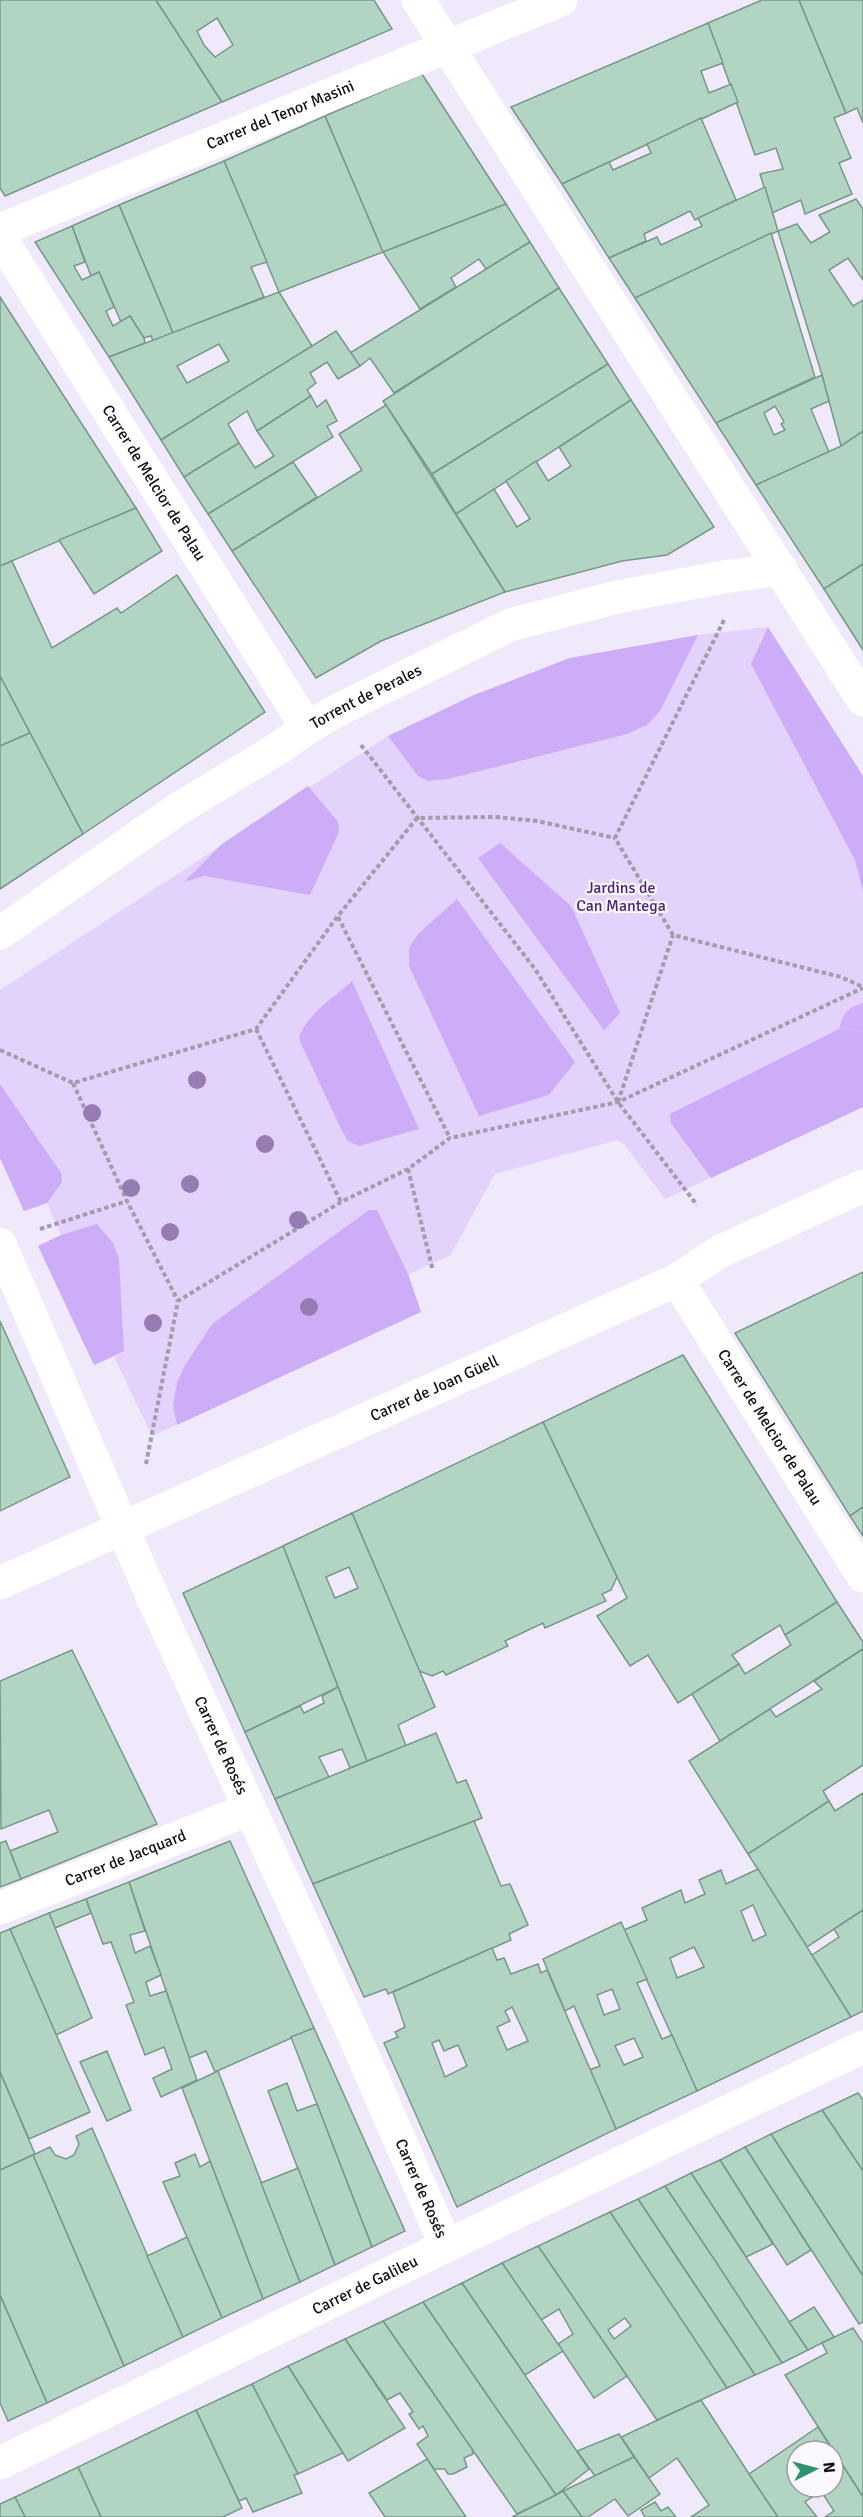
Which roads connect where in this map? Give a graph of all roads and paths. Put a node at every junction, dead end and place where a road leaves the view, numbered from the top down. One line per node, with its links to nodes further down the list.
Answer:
1 (418, 0): 3 (street)
2 (561, 0): 3 (street, Carrer del Tenor Masini)
3 (449, 47): 4 (street, Carrer del Tenor Masini); 6 (street)
4 (0, 230)
5 (0, 237): 9 (street, Carrer de Melcior de Palau)
6 (781, 569): 8 (street); 9 (street, Torrent de Perales)
7 (726, 618): 12 (path)
8 (863, 700)
9 (307, 728): 14 (street, Torrent de Perales)
10 (357, 740): 11 (path)
11 (417, 818): 12 (path); 13 (path); 20 (path)
12 (615, 838): 15 (path)
13 (338, 917): 17 (path); 21 (path)
14 (0, 933)
15 (673, 935): 16 (path); 20 (path)
16 (863, 987): 20 (path)
17 (256, 1029): 19 (path); 25 (path)
18 (0, 1050): 19 (path)
19 (74, 1083): 24 (path)
20 (618, 1102): 21 (path); 26 (path)
21 (450, 1138): 22 (path)
22 (408, 1169): 25 (path); 28 (path)
23 (863, 1186): 29 (street, Carrer de Joan Güell)
24 (127, 1201): 27 (path); 30 (path)
25 (341, 1202): 30 (path)
26 (697, 1205)
27 (0, 1244): 32 (street, Carrer de Rosés)
28 (433, 1271)
29 (677, 1280): 32 (street, Carrer de Joan Güell); 33 (street, Carrer de Melcior de Palau)
30 (178, 1301): 31 (path)
31 (146, 1464)
32 (124, 1528): 34 (street, Carrer de Joan Güell); 35 (street, Carrer de Rosés)
33 (863, 1576)
34 (0, 1583)
35 (250, 1809): 36 (street, Carrer de Jacquard); 38 (street, Carrer de Rosés)
36 (0, 1908)
37 (863, 2047): 38 (street, Carrer de Galileu)
38 (446, 2246): 39 (street, Carrer de Galileu)
39 (0, 2463)

